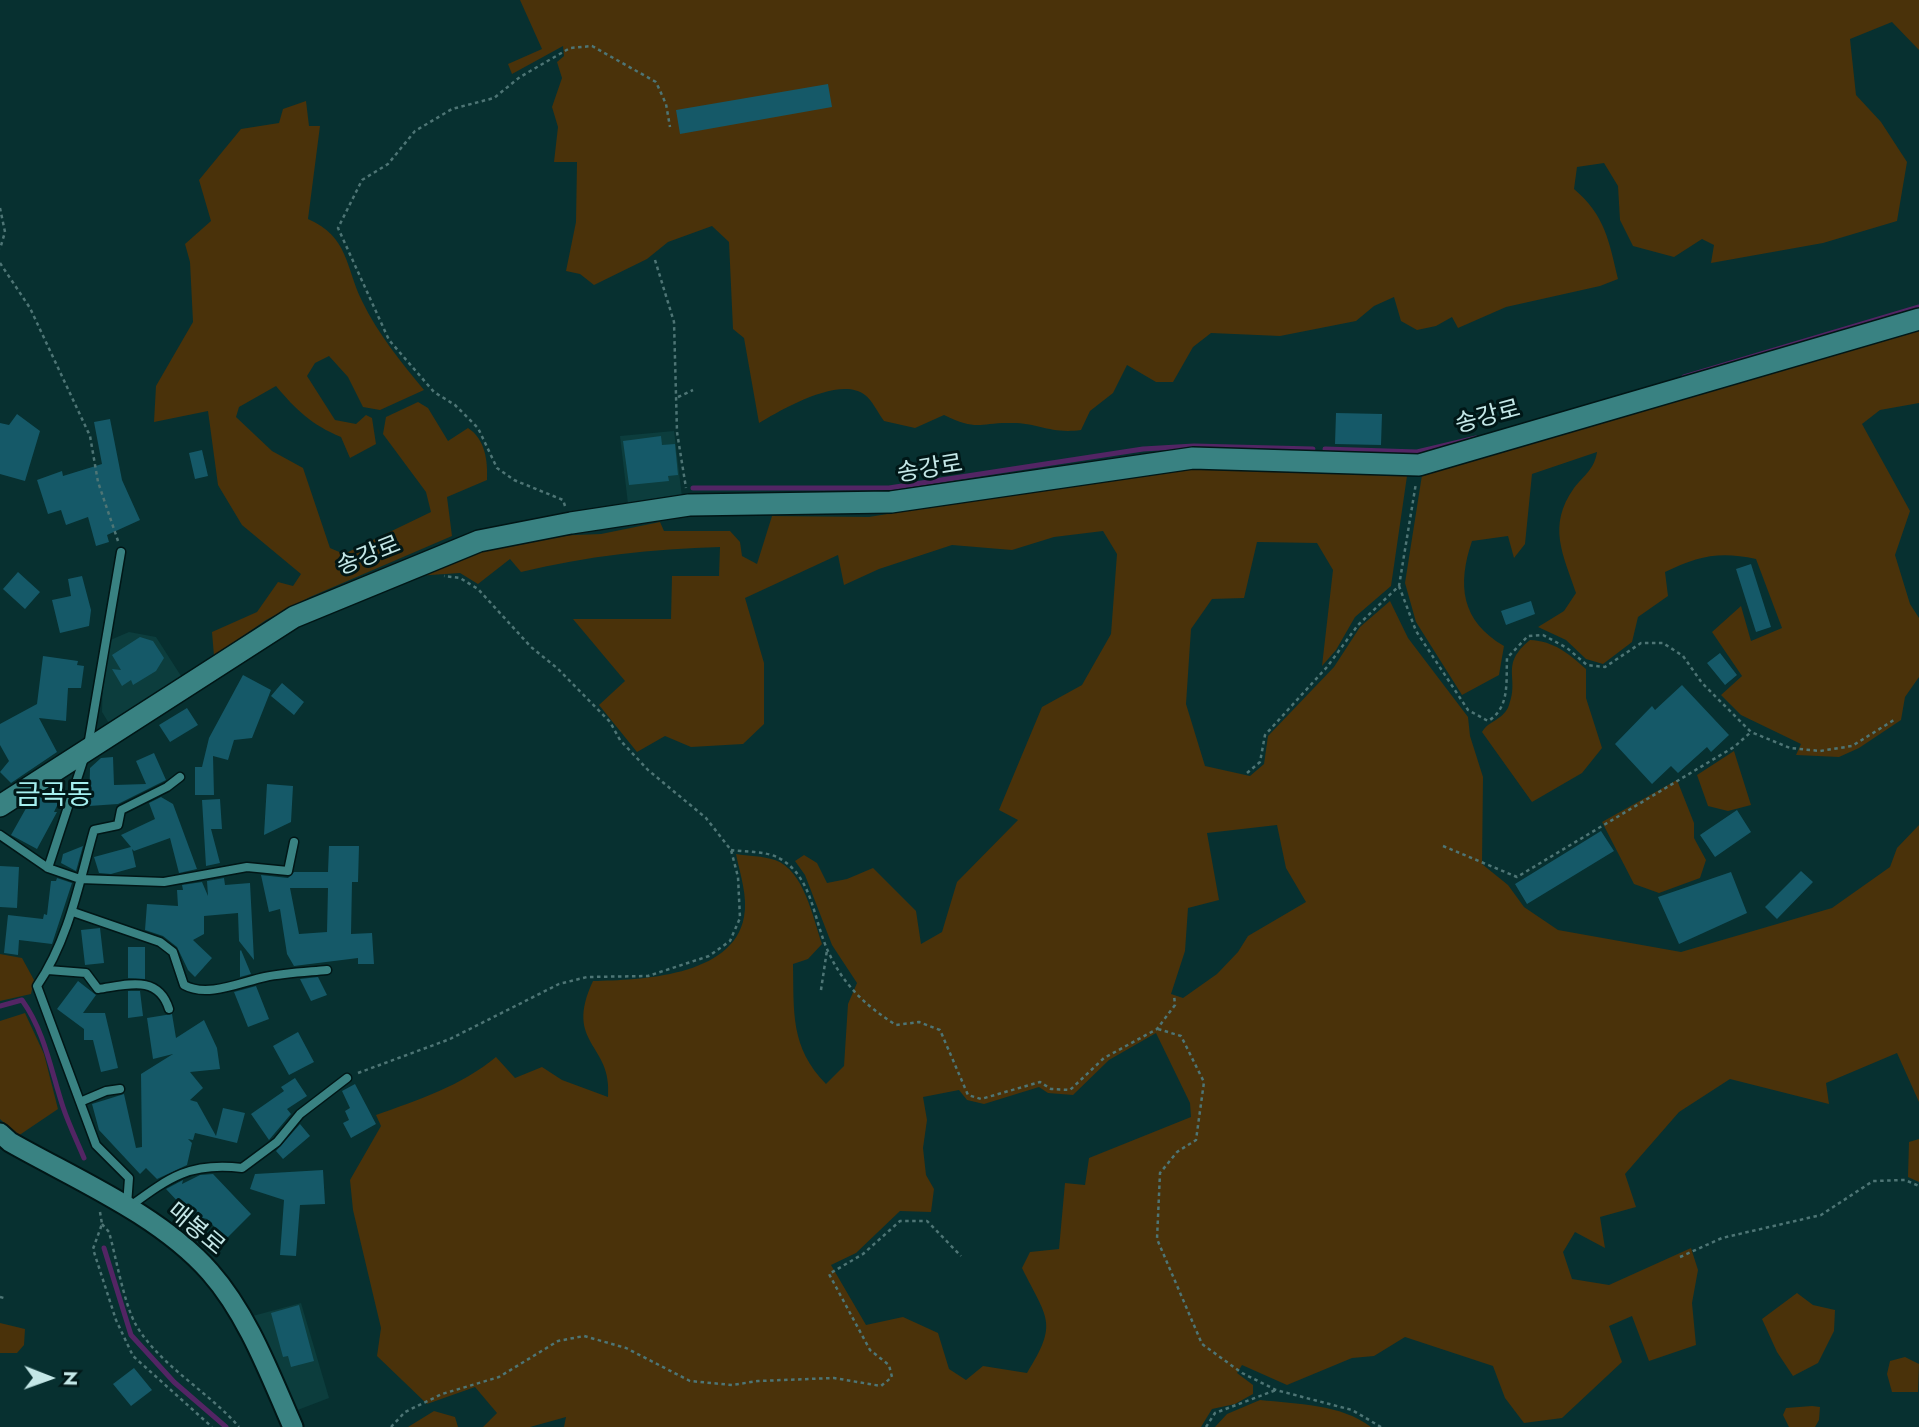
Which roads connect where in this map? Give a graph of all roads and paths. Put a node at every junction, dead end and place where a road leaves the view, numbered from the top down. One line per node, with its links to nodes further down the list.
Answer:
1 (670, 127): 11 (path)
2 (0, 208): 3 (path)
3 (0, 249)
4 (655, 260): 8 (path)
5 (0, 263): 12 (path)
6 (1919, 319): 9 (main road, 송강로)
7 (694, 390): 8 (path)
8 (678, 397): 10 (path)
9 (1419, 465): 10 (main road, 송강로); 14 (path)
10 (689, 505): 11 (main road, 송강로)
11 (571, 523): 17 (main road, 송강로)
12 (121, 552): 17 (lane)
13 (434, 578): 24 (path)
14 (1399, 586): 16 (path); 18 (path)
15 (1894, 720): 16 (path)
16 (1751, 732): 23 (path)
17 (87, 750): 20 (main road, 송강로); 25 (lane)
18 (1247, 773)
19 (180, 777): 26 (lane)
20 (0, 806)
21 (0, 835): 25 (lane)
22 (293, 842): 26 (lane)
23 (1443, 846)
24 (731, 850): 28 (path); 35 (path)
25 (48, 868): 26 (lane)
26 (80, 880): 27 (lane)
27 (73, 912): 29 (lane); 30 (lane)
28 (827, 950): 31 (path); 34 (path)
29 (48, 970): 33 (lane); 37 (lane)
30 (327, 970)
31 (821, 990)
32 (1174, 995): 34 (path)
33 (169, 1009)
34 (1157, 1028): 45 (path)
35 (347, 1078): 41 (lane)
36 (120, 1089): 37 (lane)
37 (80, 1102): 41 (lane)
38 (0, 1133): 40 (street, 매봉로)
39 (1919, 1186): 44 (path)
40 (96, 1191): 41 (street, 매봉로); 42 (path)
41 (127, 1208): 48 (street, 매봉로)
42 (102, 1224): 46 (path); 47 (path)
43 (961, 1256): 49 (path)
44 (1680, 1257)
45 (1276, 1390): 50 (path); 51 (path)
46 (212, 1427)
47 (239, 1427)
48 (293, 1427)
49 (391, 1427)
50 (1206, 1427)
51 (1381, 1427)

